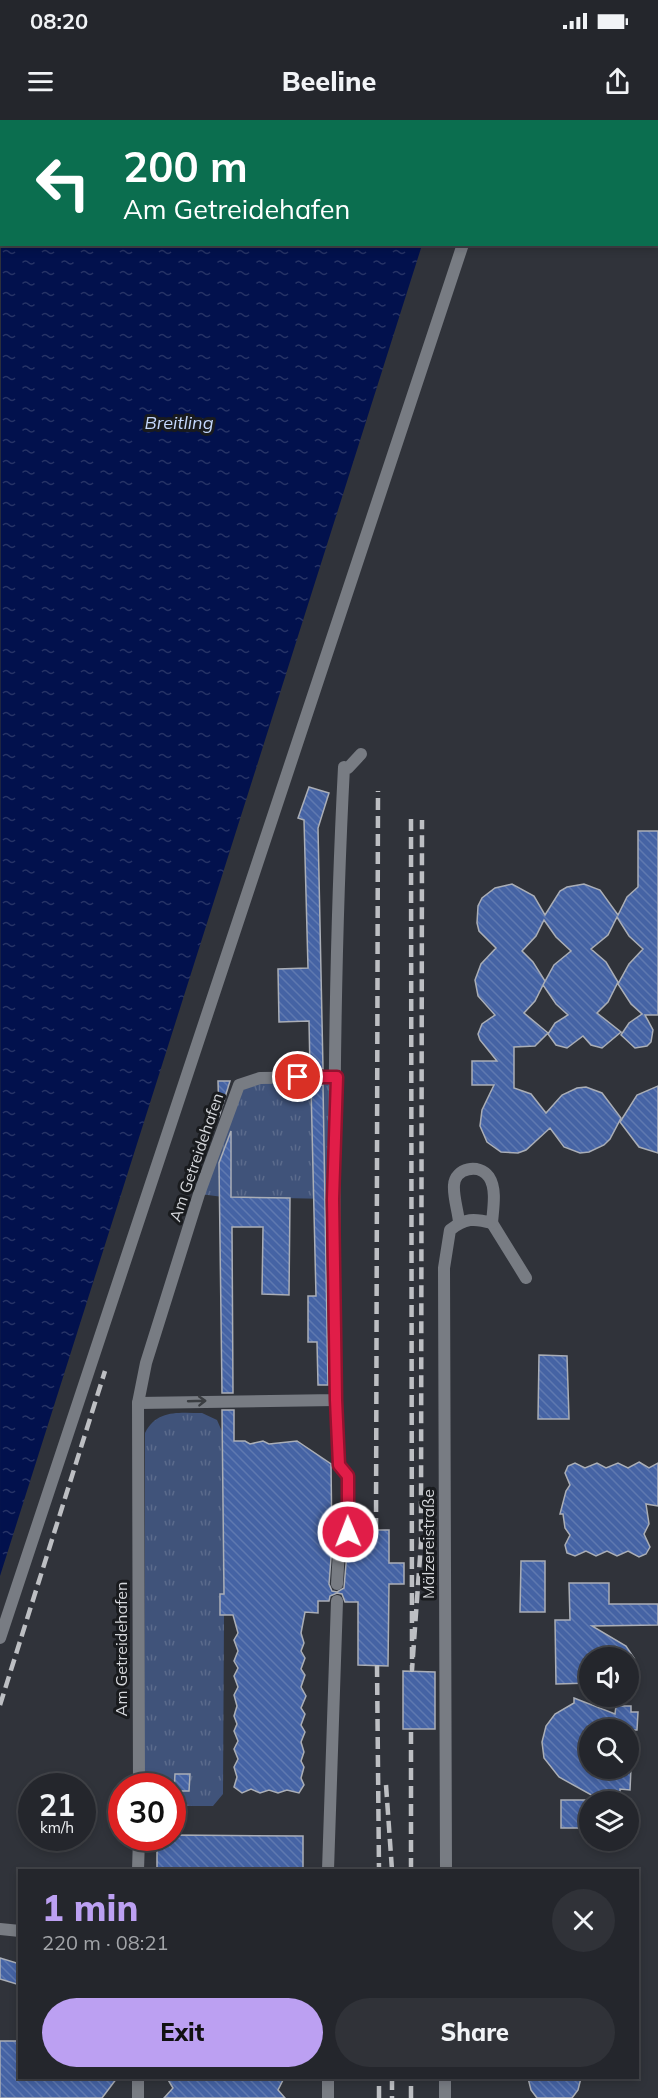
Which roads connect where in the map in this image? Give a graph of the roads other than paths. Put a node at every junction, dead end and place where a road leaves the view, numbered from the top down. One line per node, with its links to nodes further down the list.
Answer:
1 (462, 246): 11 (street)
2 (361, 754): 3 (street)
3 (337, 1077): 7 (street); 8 (street, Am Getreidehafen)
4 (459, 1222): 5 (street); 5 (street); 16 (street, Mälzereistraße)
5 (492, 1223): 6 (street)
6 (526, 1278)
7 (336, 1400): 8 (street, one-way to 7); 9 (street)
8 (138, 1403): 12 (street, Am Getreidehafen)
9 (338, 1584)
10 (337, 1601): 15 (street)
11 (0, 1638)
12 (139, 1773)
13 (139, 1851): 14 (street)
14 (138, 1869)
15 (328, 1869)
16 (446, 1869)
17 (0, 1929): 18 (street)
18 (18, 1931)
19 (138, 2079): 22 (street)
20 (328, 2079): 23 (street)
21 (445, 2079): 24 (street)
22 (138, 2098)
23 (328, 2098)
24 (445, 2098)

